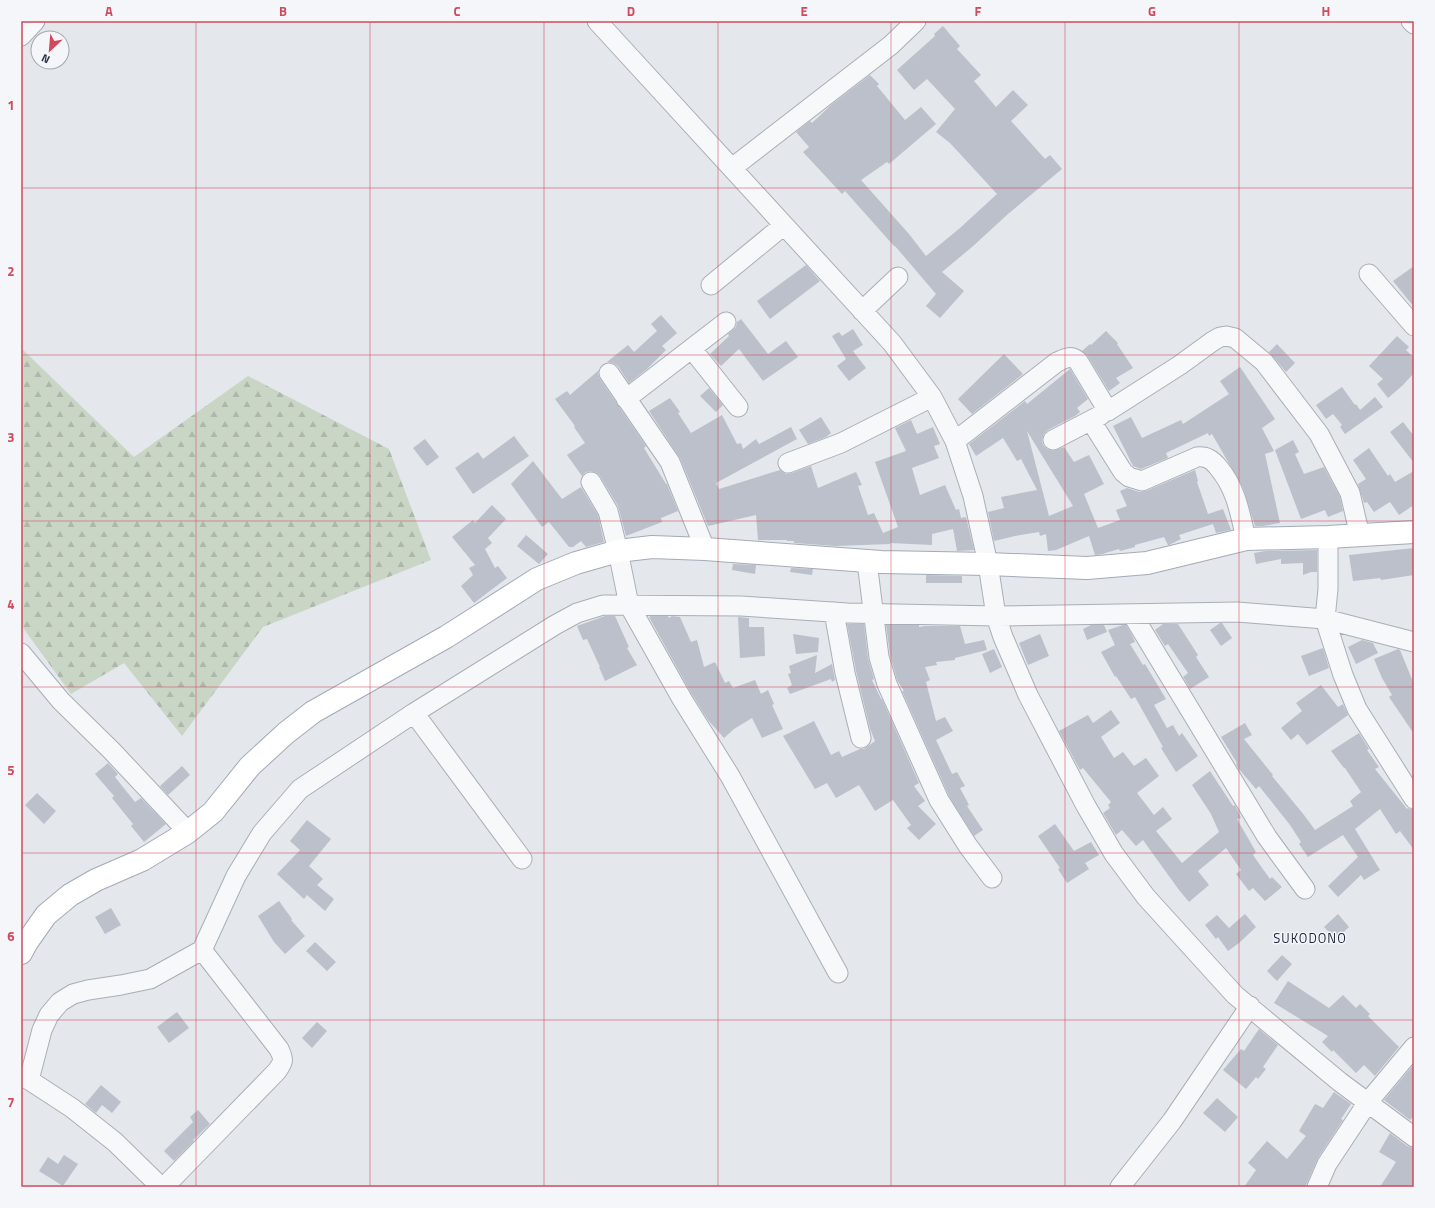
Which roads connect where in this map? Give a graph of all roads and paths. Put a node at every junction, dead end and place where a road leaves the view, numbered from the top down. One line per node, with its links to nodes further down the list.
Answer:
1 (35, 21): 6 (street)
2 (597, 21): 7 (street)
3 (916, 21): 7 (street)
4 (1411, 21): 5 (street)
5 (1414, 24)
6 (21, 36)
7 (732, 168): 8 (street)
8 (784, 226): 11 (street); 12 (street)
9 (1369, 274): 14 (street)
10 (898, 276): 12 (street)
11 (711, 285)
12 (862, 311): 17 (street)
13 (726, 322): 15 (street)
14 (1414, 326)
15 (692, 349): 18 (street); 19 (street)
16 (609, 373): 18 (street)
17 (932, 397): 23 (street); 24 (street)
18 (626, 399): 30 (street)
19 (738, 407)
20 (1108, 410): 21 (street); 23 (street); 27 (street)
21 (1091, 421): 22 (street); 29 (street)
22 (1053, 440)
23 (955, 441): 33 (street)
24 (788, 463)
25 (591, 482): 31 (street)
26 (1414, 532): 27 (main road)
27 (1360, 536): 28 (main road)
28 (1328, 537): 29 (main road); 39 (street)
29 (1246, 539): 33 (main road)
30 (705, 549): 31 (main road); 32 (main road)
31 (620, 559): 34 (street); 45 (main road)
32 (867, 562): 33 (main road); 36 (street)
33 (988, 570): 37 (street)
34 (628, 601): 35 (street); 42 (street); 51 (street)
35 (834, 612): 36 (street); 43 (street)
36 (872, 612): 37 (street); 47 (street)
37 (995, 612): 38 (street); 52 (street)
38 (1132, 614): 39 (street); 48 (street)
39 (1326, 614): 40 (street); 44 (street)
40 (1414, 642)
41 (21, 653): 45 (street)
42 (414, 713): 46 (street); 49 (street)
43 (861, 738)
44 (1414, 799)
45 (188, 832): 50 (main road)
46 (522, 859)
47 (992, 878)
48 (1305, 889)
49 (202, 950): 54 (street); 57 (street)
50 (21, 953)
51 (838, 973)
52 (1250, 1006): 55 (street); 58 (street)
53 (1414, 1047): 55 (street)
54 (25, 1078): 57 (street)
55 (1368, 1102): 56 (street); 59 (street)
56 (1414, 1137)
57 (163, 1187)
58 (1120, 1187)
59 (1317, 1187)

